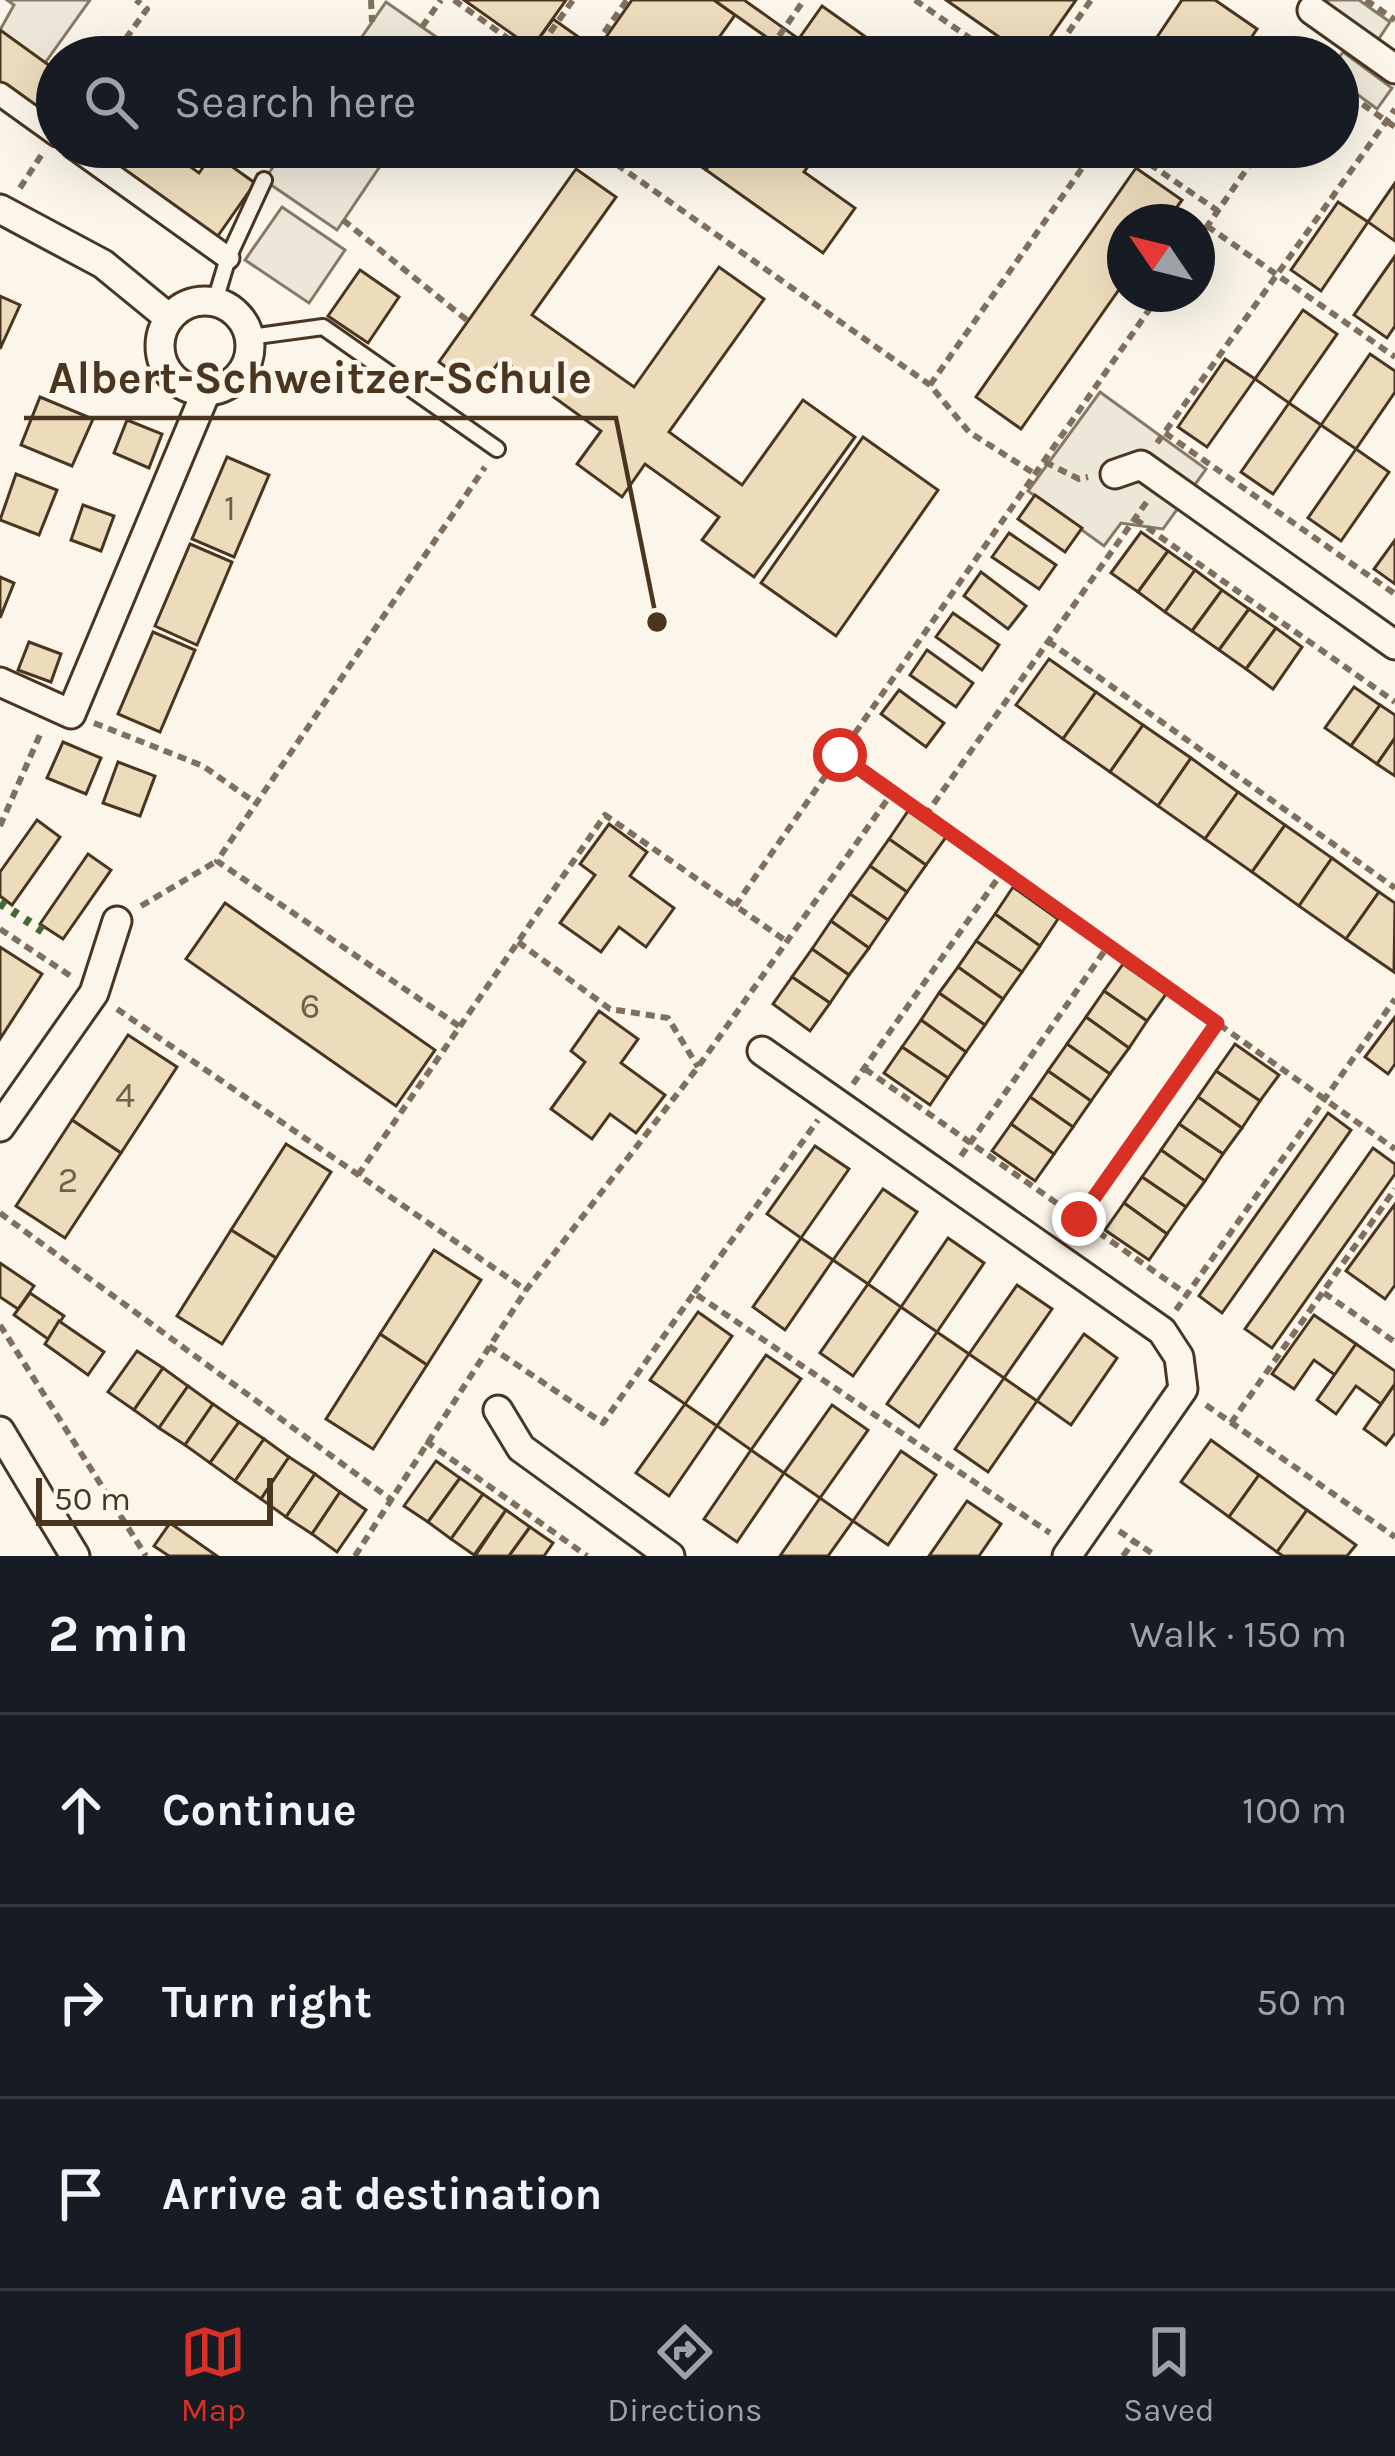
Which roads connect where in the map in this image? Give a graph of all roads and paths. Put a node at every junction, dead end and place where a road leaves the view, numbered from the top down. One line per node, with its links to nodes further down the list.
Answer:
1 (136, 0): 15 (path)
2 (371, 0): 13 (path)
3 (441, 0): 14 (path)
4 (454, 0): 16 (path)
5 (573, 0): 17 (path)
6 (627, 0): 18 (path)
7 (804, 0): 19 (path)
8 (915, 0): 20 (path)
9 (1090, 0): 21 (path)
10 (1366, 0): 12 (path)
11 (1312, 10): 22 (street)
12 (1395, 20)
13 (372, 22)
14 (422, 27)
15 (127, 36)
16 (505, 36)
17 (548, 36)
18 (603, 36)
19 (779, 36)
20 (967, 36)
21 (1065, 36)
22 (1349, 36)
23 (1359, 43): 24 (street)
24 (1395, 69)
25 (0, 94): 28 (street)
26 (1359, 102): 29 (path)
27 (1395, 109): 29 (path)
28 (36, 120)
29 (1387, 121): 30 (path); 31 (path)
30 (1395, 127)
31 (1359, 160)
32 (37, 168): 40 (path)
33 (102, 168): 45 (street)
34 (622, 168): 53 (path)
35 (1082, 168): 53 (path)
36 (1155, 168): 41 (path)
37 (1247, 168): 41 (path)
38 (1354, 168): 46 (path)
39 (264, 180): 45 (lane)
40 (2, 210): 49 (street)
41 (1217, 211): 42 (path)
42 (1215, 214)
43 (343, 220): 50 (path)
44 (1215, 231): 46 (path)
45 (228, 258): 47 (lane)
46 (1278, 274): 52 (path); 55 (path)
47 (215, 301): 49 (street); 51 (street)
48 (1147, 312): 57 (path)
49 (169, 318): 54 (street)
50 (468, 321)
51 (250, 337): 54 (street); 56 (lane)
52 (1395, 357)
53 (930, 385): 59 (path)
54 (206, 392): 66 (street)
55 (1165, 433): 58 (path); 61 (path)
56 (497, 449): 69 (path)
57 (1044, 461): 58 (path); 59 (path)
58 (1139, 473): 60 (path); 63 (street)
59 (1034, 474): 67 (path)
60 (1135, 519): 62 (path); 65 (path)
61 (1395, 595)
62 (1048, 641): 70 (path); 74 (path)
63 (1395, 645)
64 (0, 682): 66 (street)
65 (1395, 702)
66 (70, 714): 69 (path); 71 (path)
67 (840, 755): 68 (path); 75 (path)
68 (892, 793): 70 (path); 79 (path)
69 (256, 803): 72 (path)
70 (925, 816): 73 (path)
71 (0, 826)
72 (217, 861): 76 (path); 84 (path)
73 (1003, 871): 80 (path); 87 (path)
74 (1395, 888)
75 (735, 906): 78 (path); 79 (path)
76 (117, 921): 81 (street)
77 (0, 929): 81 (path)
78 (518, 941): 84 (path); 86 (path)
79 (787, 942): 86 (path)
80 (1108, 946): 83 (path); 91 (path)
81 (94, 993): 90 (street); 93 (path)
82 (1395, 999): 88 (path)
83 (1217, 1023): 88 (path); 97 (path)
84 (459, 1026): 93 (path)
85 (762, 1051): 89 (street)
86 (698, 1067): 99 (path)
87 (865, 1069): 89 (path); 91 (path)
88 (1323, 1098): 92 (path); 102 (path)
89 (836, 1102): 94 (street); 101 (path)
90 (0, 1127)
91 (970, 1142): 94 (path); 97 (path)
92 (1395, 1149)
93 (358, 1174): 99 (path)
94 (945, 1178): 98 (street)
95 (1395, 1189): 100 (path)
96 (0, 1213): 112 (path)
97 (1079, 1219): 98 (path); 102 (path)
98 (1055, 1254): 104 (street)
99 (526, 1290): 106 (path)
100 (1322, 1292): 105 (path); 109 (path)
101 (694, 1293): 106 (path); 116 (path)
102 (1188, 1294): 104 (path)
103 (0, 1324): 118 (path)
104 (1162, 1331): 107 (street)
105 (1395, 1342)
106 (490, 1346): 111 (path)
107 (1183, 1389): 109 (path); 113 (street)
108 (498, 1411): 121 (street)
109 (1231, 1423): 114 (path)
110 (0, 1431): 117 (street)
111 (426, 1442): 112 (path); 120 (path)
112 (393, 1501): 119 (path)
113 (1095, 1515): 115 (path); 116 (street)
114 (1395, 1537)
115 (1134, 1541): 122 (path); 123 (path)
116 (1070, 1552)
117 (75, 1556)
118 (146, 1556)
119 (356, 1556)
120 (586, 1556)
121 (670, 1556)
122 (1124, 1556)
123 (1156, 1556)

